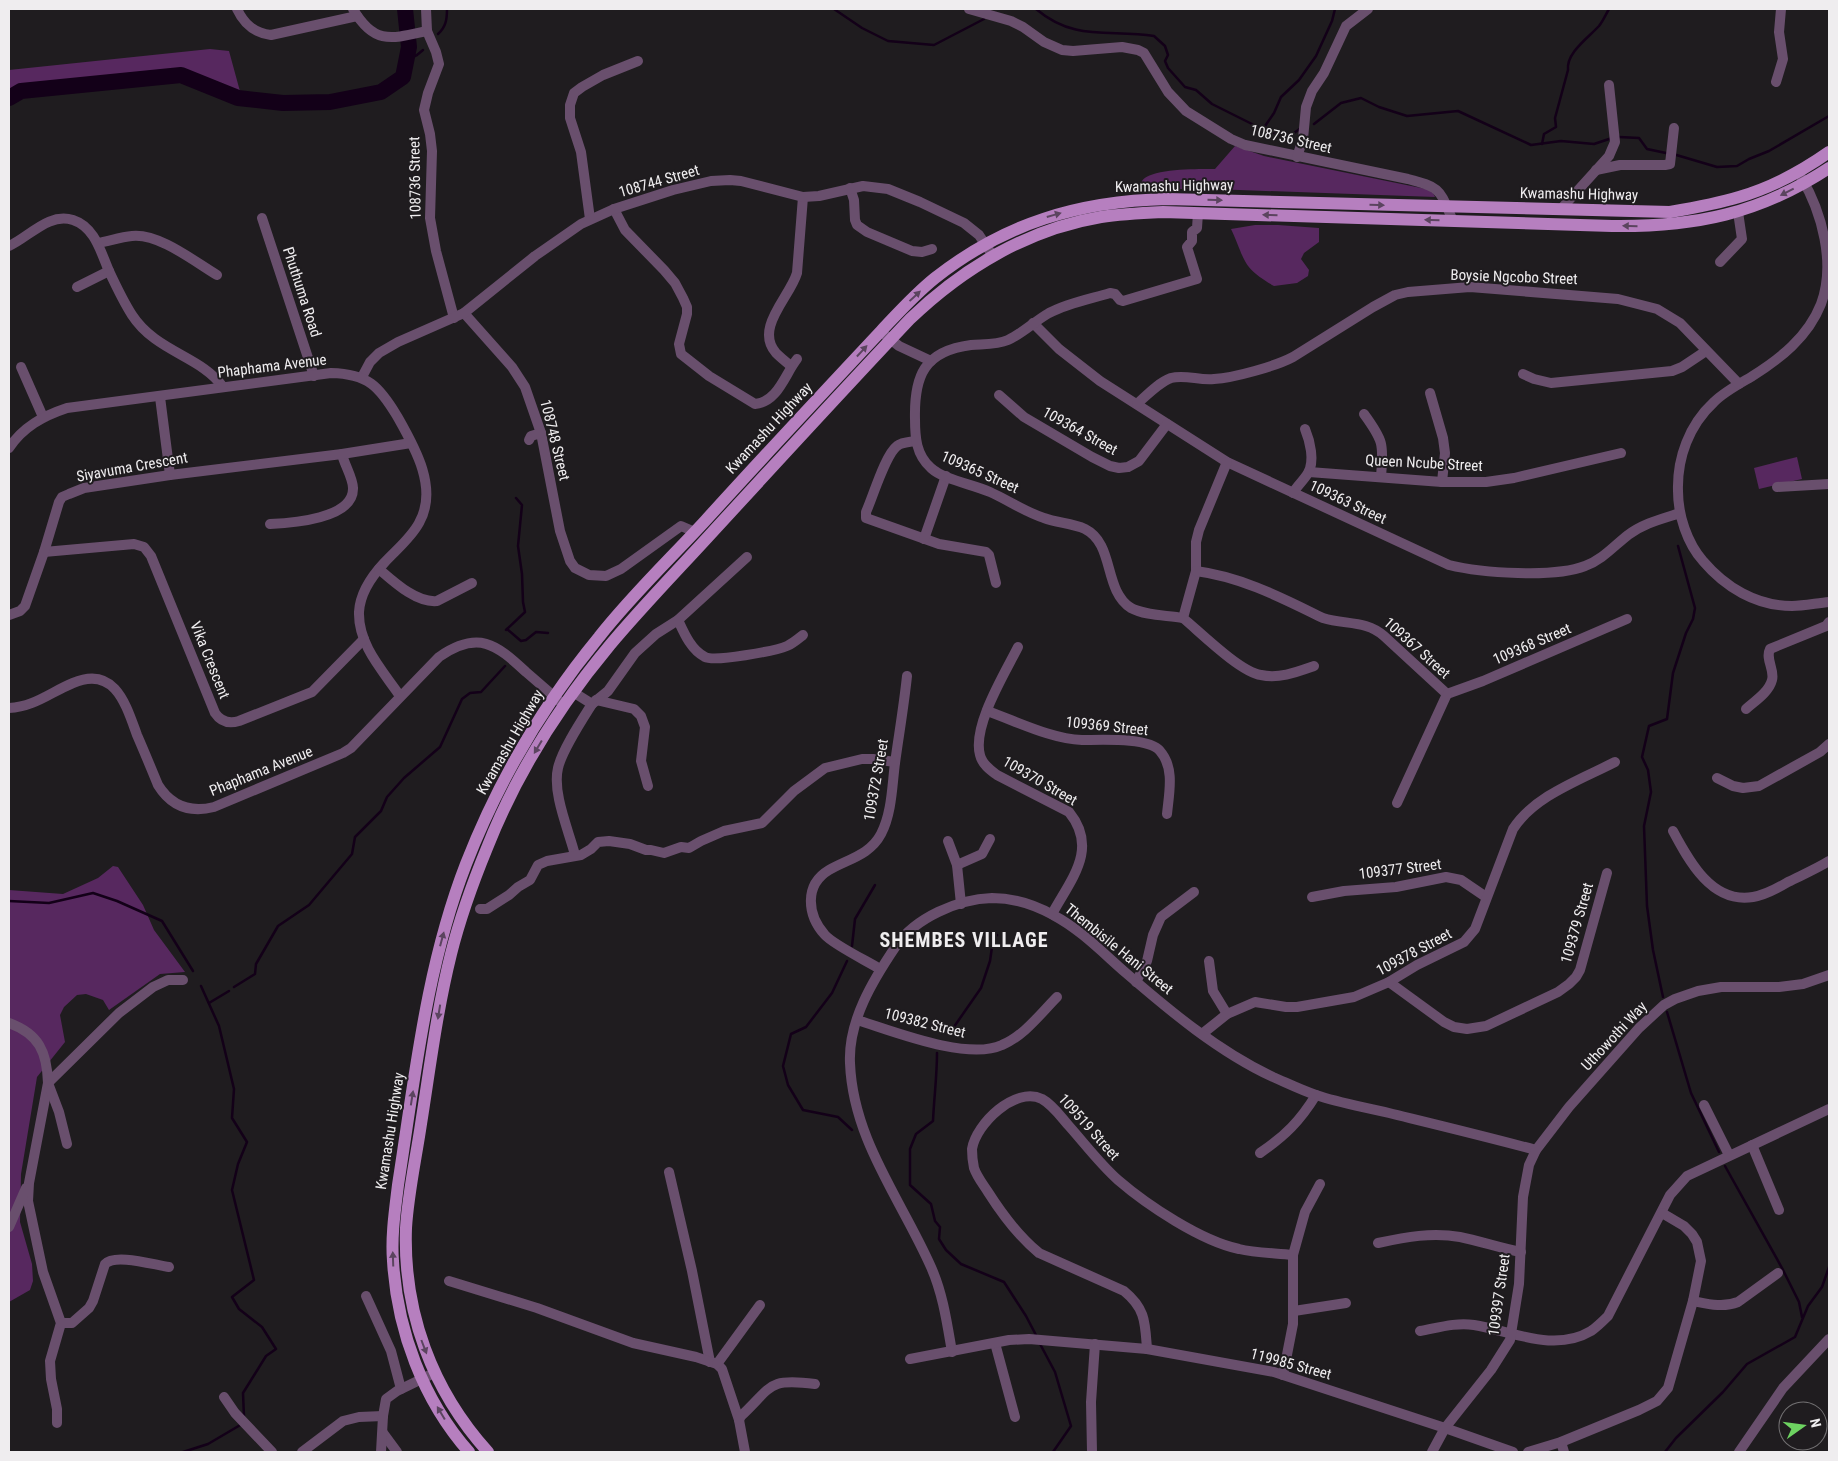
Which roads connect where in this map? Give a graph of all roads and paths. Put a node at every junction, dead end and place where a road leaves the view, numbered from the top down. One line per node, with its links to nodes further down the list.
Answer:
1 (237, 9): 6 (street)
2 (426, 9): 7 (street, 108736 Street)
3 (969, 9): 13 (street, 108736 Street)
4 (1368, 9): 13 (street)
5 (1781, 9): 9 (street)
6 (355, 12): 7 (street)
7 (427, 31): 38 (street, 108736 Street)
8 (638, 61): 25 (street)
9 (1776, 82)
10 (1610, 85): 15 (street)
11 (1674, 128): 15 (street)
12 (1829, 152): 16 (main road, Kwamashu Highway)
13 (1297, 157): 19 (street, 108736 Street)
14 (1829, 168): 16 (main road, Kwamashu Highway)
15 (1596, 170): 21 (street)
16 (1801, 177): 21 (main road, Kwamashu Highway); 22 (main road, Kwamashu Highway, one-way to 22); 34 (street)
17 (850, 188): 18 (street, 108744 Street); 28 (street, 108744 Street); 30 (street)
18 (804, 197): 20 (street, 108744 Street); 20 (street)
19 (1447, 207): 21 (main road, Kwamashu Highway); 26 (street, 108736 Street); 28 (main road, Kwamashu Highway, one-way to 19)
20 (614, 209): 25 (street, 108744 Street)
21 (1561, 209)
22 (1738, 212): 26 (main road, Kwamashu Highway, one-way to 26); 32 (street)
23 (1198, 213): 26 (main road, Kwamashu Highway, one-way to 23); 31 (main road, Kwamashu Highway); 39 (street)
24 (262, 218): 46 (street, Phuthuma Road)
25 (590, 219): 37 (street, 108744 Street)
26 (1453, 221)
27 (98, 243): 29 (street); 33 (street); 35 (street)
28 (986, 244): 31 (street, 108744 Street); 40 (main road, Kwamashu Highway, one-way to 28)
29 (9, 246)
30 (932, 250)
31 (993, 256): 41 (main road, Kwamashu Highway)
32 (1720, 262)
33 (109, 271): 36 (street); 49 (street)
34 (1828, 274): 48 (street)
35 (217, 275)
36 (77, 287)
37 (464, 313): 38 (street, 108744 Street); 58 (street, 108748 Street)
38 (454, 318): 47 (street, 108744 Street)
39 (1033, 323): 43 (street); 53 (street, 109363 Street)
40 (880, 331): 41 (street); 76 (main road, Kwamashu Highway, one-way to 40)
41 (890, 340): 43 (street); 95 (main road, Kwamashu Highway)
42 (1706, 351): 45 (street); 48 (street, Boysie Ngcobo Street); 53 (street, Boysie Ngcobo Street)
43 (931, 360): 60 (street, 109365 Street)
44 (21, 367): 55 (street)
45 (1523, 374)
46 (314, 376): 47 (street, Phaphama Avenue); 49 (street, Phaphama Avenue)
47 (362, 377): 61 (street)
48 (1739, 384): 74 (street)
49 (223, 387): 52 (street, Phaphama Avenue)
50 (1430, 393): 70 (street)
51 (999, 395): 56 (street, 109364 Street)
52 (160, 397): 55 (street, Phaphama Avenue); 67 (street)
53 (1137, 404): 56 (street, 109363 Street)
54 (1364, 414): 69 (street)
55 (44, 417): 62 (street, Phaphama Avenue)
56 (1167, 424): 65 (street, 109363 Street)
57 (1305, 429): 66 (street)
58 (541, 433): 59 (street); 76 (street, 108748 Street)
59 (529, 440)
60 (916, 441): 68 (street, 109365 Street); 77 (street)
61 (411, 444): 64 (street, Siyavuma Crescent); 80 (street)
62 (9, 448)
63 (1621, 453): 70 (street, Queen Ncube Street)
64 (342, 454): 67 (street, Siyavuma Crescent); 75 (street)
65 (1227, 462): 73 (street, 109363 Street); 81 (street)
66 (1309, 472): 69 (street, Queen Ncube Street); 73 (street)
67 (170, 475): 78 (street, Siyavuma Crescent)
68 (946, 476): 77 (street); 86 (street, 109365 Street)
69 (1381, 476): 70 (street, Queen Ncube Street)
70 (1442, 482)
71 (1829, 484): 72 (street)
72 (1777, 487)
73 (1293, 493): 74 (street, 109363 Street)
74 (1680, 513): 84 (street)
75 (270, 524)
76 (695, 532): 98 (main road, Kwamashu Highway)
77 (924, 539): 83 (street)
78 (44, 552): 85 (street, Siyavuma Crescent); 91 (street, Vika Crescent)
79 (746, 556): 88 (street)
80 (379, 569): 82 (street); 91 (street)
81 (1196, 571): 86 (street); 96 (street, 109367 Street)
82 (472, 583)
83 (996, 583)
84 (1829, 602)
85 (9, 615)
86 (1183, 618): 93 (street)
87 (1627, 619): 96 (street, 109368 Street)
88 (678, 620): 90 (street); 99 (street)
89 (1829, 622): 101 (street)
90 (803, 635)
91 (364, 639): 97 (street)
92 (1018, 647): 102 (street, 109370 Street)
93 (1314, 666)
94 (907, 676): 104 (street, 109372 Street)
95 (574, 692): 98 (main road, Kwamashu Highway); 99 (street)
96 (1447, 694): 108 (street, 109367 Street)
97 (400, 696): 98 (street, Phaphama Avenue); 100 (street, Phaphama Avenue)
98 (559, 701): 146 (main road, Kwamashu Highway, one-way to 98); 147 (main road, Kwamashu Highway, one-way to 147)
99 (594, 702): 107 (street); 113 (street)
100 (9, 708)
101 (1746, 709)
102 (986, 711): 109 (street, 109369 Street); 122 (street, 109370 Street)
103 (1829, 744): 106 (street)
104 (895, 762): 113 (street); 124 (street, 109372 Street)
105 (1615, 762): 119 (street, 109378 Street)
106 (1717, 778)
107 (648, 786)
108 (1397, 803)
109 (1168, 814)
110 (1672, 831): 114 (street)
111 (990, 839): 115 (street)
112 (948, 841): 115 (street)
113 (576, 855): 121 (street)
114 (1829, 861)
115 (956, 864): 120 (street)
116 (1607, 873): 128 (street, 109379 Street)
117 (1194, 892): 127 (street)
118 (1312, 897): 119 (street, 109377 Street)
119 (1486, 897): 128 (street, 109378 Street)
120 (961, 904): 122 (street, Thembisile Hani Street); 124 (street, Thembisile Hani Street)
121 (480, 910)
122 (1052, 914): 127 (street, Thembisile Hani Street)
123 (1209, 961): 130 (street)
124 (880, 969): 131 (street, Thembisile Hani Street)
125 (1829, 975): 140 (street, Uthowothi Way)
126 (183, 980): 134 (street)
127 (1136, 982): 133 (street, Thembisile Hani Street)
128 (1389, 982): 130 (street, 109378 Street)
129 (1057, 997): 131 (street, 109382 Street)
130 (1227, 1014): 133 (street, 109378 Street)
131 (857, 1020): 169 (street, Thembisile Hani Street)
132 (9, 1023): 134 (street)
133 (1202, 1034): 135 (street, Thembisile Hani Street)
134 (48, 1083): 138 (street); 144 (street)
135 (1316, 1095): 140 (street, Thembisile Hani Street); 141 (street)
136 (1704, 1105): 142 (street)
137 (1829, 1109): 139 (street)
138 (68, 1144)
139 (1752, 1145): 142 (street); 148 (street)
140 (1536, 1150): 152 (street, 109397 Street)
141 (1260, 1153)
142 (1730, 1156): 149 (street)
143 (669, 1172): 171 (street)
144 (29, 1183): 150 (street); 162 (street)
145 (1320, 1184): 153 (street)
146 (398, 1186): 147 (main road); 174 (main road, Kwamashu Highway, one-way to 146)
147 (412, 1188): 172 (main road, Kwamashu Highway, one-way to 172)
148 (1779, 1210)
149 (1662, 1213): 158 (street); 164 (street)
150 (9, 1227)
151 (1378, 1243): 152 (street)
152 (1521, 1252): 164 (street, 109397 Street)
153 (1293, 1254): 161 (street); 168 (street, 109519 Street)
154 (169, 1267): 162 (street)
155 (1778, 1273): 158 (street)
156 (450, 1280): 171 (street)
157 (366, 1296): 176 (street)
158 (1692, 1301): 184 (street)
159 (1346, 1303): 161 (street)
160 (760, 1305): 171 (street)
161 (1294, 1311): 173 (street)
162 (61, 1323): 181 (street)
163 (1420, 1331): 164 (street)
164 (1512, 1335): 182 (street, 109397 Street)
165 (1829, 1339): 197 (street)
166 (995, 1343): 167 (street, 119985 Street); 169 (street, 119985 Street); 179 (street)
167 (1095, 1344): 168 (street, 119985 Street); 192 (street)
168 (1148, 1349): 173 (street, 119985 Street)
169 (952, 1352): 170 (street, 119985 Street)
170 (910, 1359)
171 (714, 1363): 180 (street)
172 (434, 1373): 174 (street); 190 (main road, Kwamashu Highway)
173 (1283, 1375): 182 (street, 119985 Street)
174 (422, 1379): 176 (street); 189 (main road, Kwamashu Highway, one-way to 174)
175 (815, 1384): 180 (street)
176 (401, 1389): 178 (street)
177 (224, 1397): 185 (street)
178 (383, 1416): 183 (street); 186 (street)
179 (1015, 1417)
180 (739, 1420): 191 (street)
181 (57, 1423)
182 (1445, 1428): 193 (street, 109397 Street); 194 (street, 119985 Street)
183 (383, 1433): 187 (street); 188 (street)
184 (1561, 1442): 195 (street); 196 (street)
185 (272, 1452)
186 (302, 1452)
187 (381, 1452)
188 (397, 1452)
189 (469, 1452)
190 (488, 1452)
191 (745, 1452)
192 (1092, 1452)
193 (1432, 1452)
194 (1513, 1452)
195 (1528, 1452)
196 (1564, 1452)
197 (1739, 1452)

